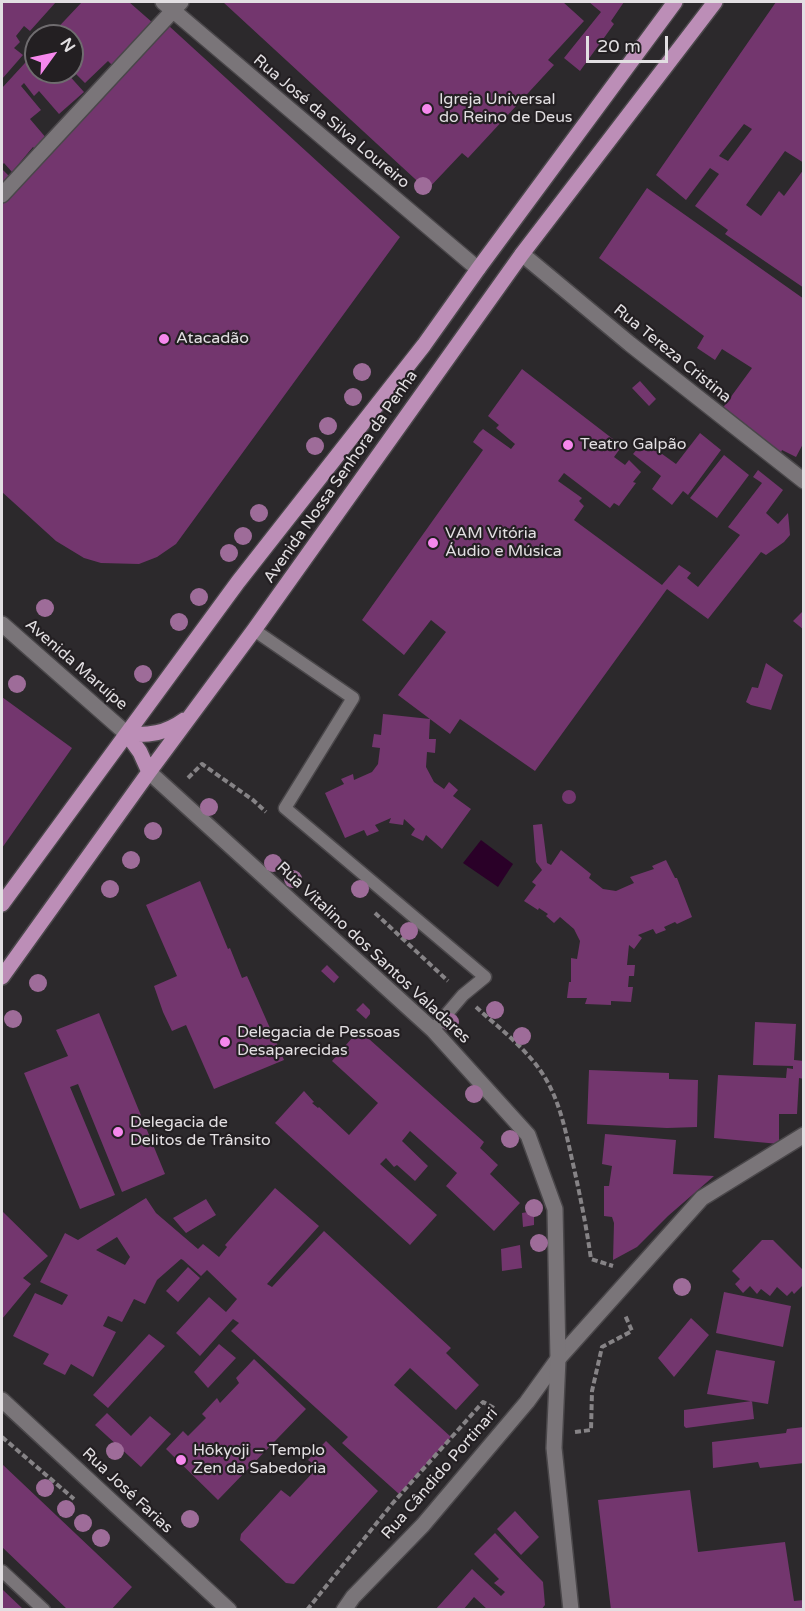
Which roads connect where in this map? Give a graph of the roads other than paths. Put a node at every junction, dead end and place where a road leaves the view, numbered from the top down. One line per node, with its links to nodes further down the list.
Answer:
1 (675, 2): 6 (main road, Avenida Nossa Senhora da Penha)
2 (715, 2): 5 (main road, Avenida Nossa Senhora da Penha)
3 (172, 4): 4 (street); 6 (street, Rua José da Silva Loureiro)
4 (2, 195)
5 (522, 254): 7 (street, Rua Tereza Cristina); 9 (main road, Avenida Nossa Senhora da Penha)
6 (478, 269): 11 (main road, Avenida Nossa Senhora da Penha)
7 (803, 479)
8 (2, 624): 11 (street, Avenida Maruípe)
9 (254, 630): 10 (main road, Avenida Nossa Senhora da Penha); 15 (lane)
10 (191, 715): 11 (main road); 12 (main road, Avenida Nossa Senhora da Penha)
11 (127, 734): 12 (main road); 13 (main road, Avenida Nossa Senhora da Penha)
12 (149, 772): 14 (main road, Avenida Nossa Senhora da Penha); 15 (street, Rua Vitalino dos Santos Valadares)
13 (2, 904)
14 (2, 977)
15 (433, 1030): 17 (street, Rua Vitalino dos Santos Valadares)
16 (804, 1135): 17 (street)
17 (558, 1359): 22 (street, Rua Cândido Portinari); 23 (street, Rua Vitalino dos Santos Valadares)
18 (2, 1400): 21 (street, Rua José Farias)
19 (2, 1571): 20 (lane)
20 (44, 1610)
21 (229, 1610)
22 (344, 1610)
23 (571, 1610)

